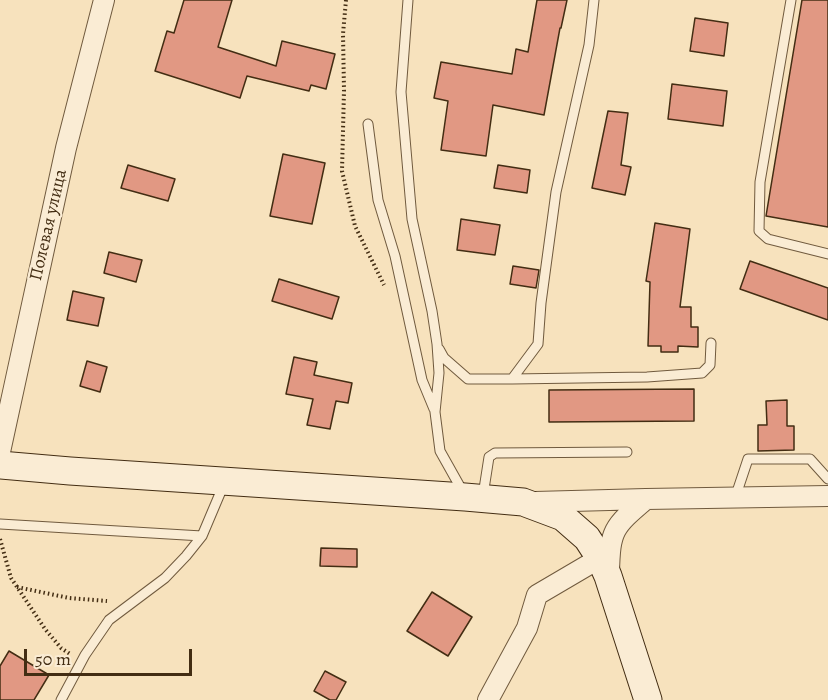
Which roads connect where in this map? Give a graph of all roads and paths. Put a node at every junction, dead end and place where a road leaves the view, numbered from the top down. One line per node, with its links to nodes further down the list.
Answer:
1 (104, 0): 11 (street, Полевая улица)
2 (408, 0): 8 (lane)
3 (594, 0): 9 (lane)
4 (792, 0): 6 (lane)
5 (368, 124): 10 (lane)
6 (828, 254)
7 (711, 343): 9 (lane)
8 (437, 344): 9 (lane); 10 (lane)
9 (512, 379)
10 (435, 412): 16 (lane)
11 (0, 452)
12 (627, 452): 16 (lane)
13 (0, 465): 15 (main road)
14 (828, 479): 18 (lane)
15 (225, 482): 16 (main road); 22 (lane)
16 (475, 493): 20 (main road)
17 (828, 496): 18 (street)
18 (735, 498): 19 (street)
19 (645, 499): 20 (street); 24 (street)
20 (523, 502): 24 (main road)
21 (0, 524): 22 (lane)
22 (202, 536): 27 (lane)
23 (0, 539): 25 (path)
24 (604, 567): 29 (street); 30 (main road)
25 (16, 586): 26 (path); 27 (path)
26 (110, 601)
27 (82, 661): 28 (lane)
28 (61, 700)
29 (488, 700)
30 (648, 700)

